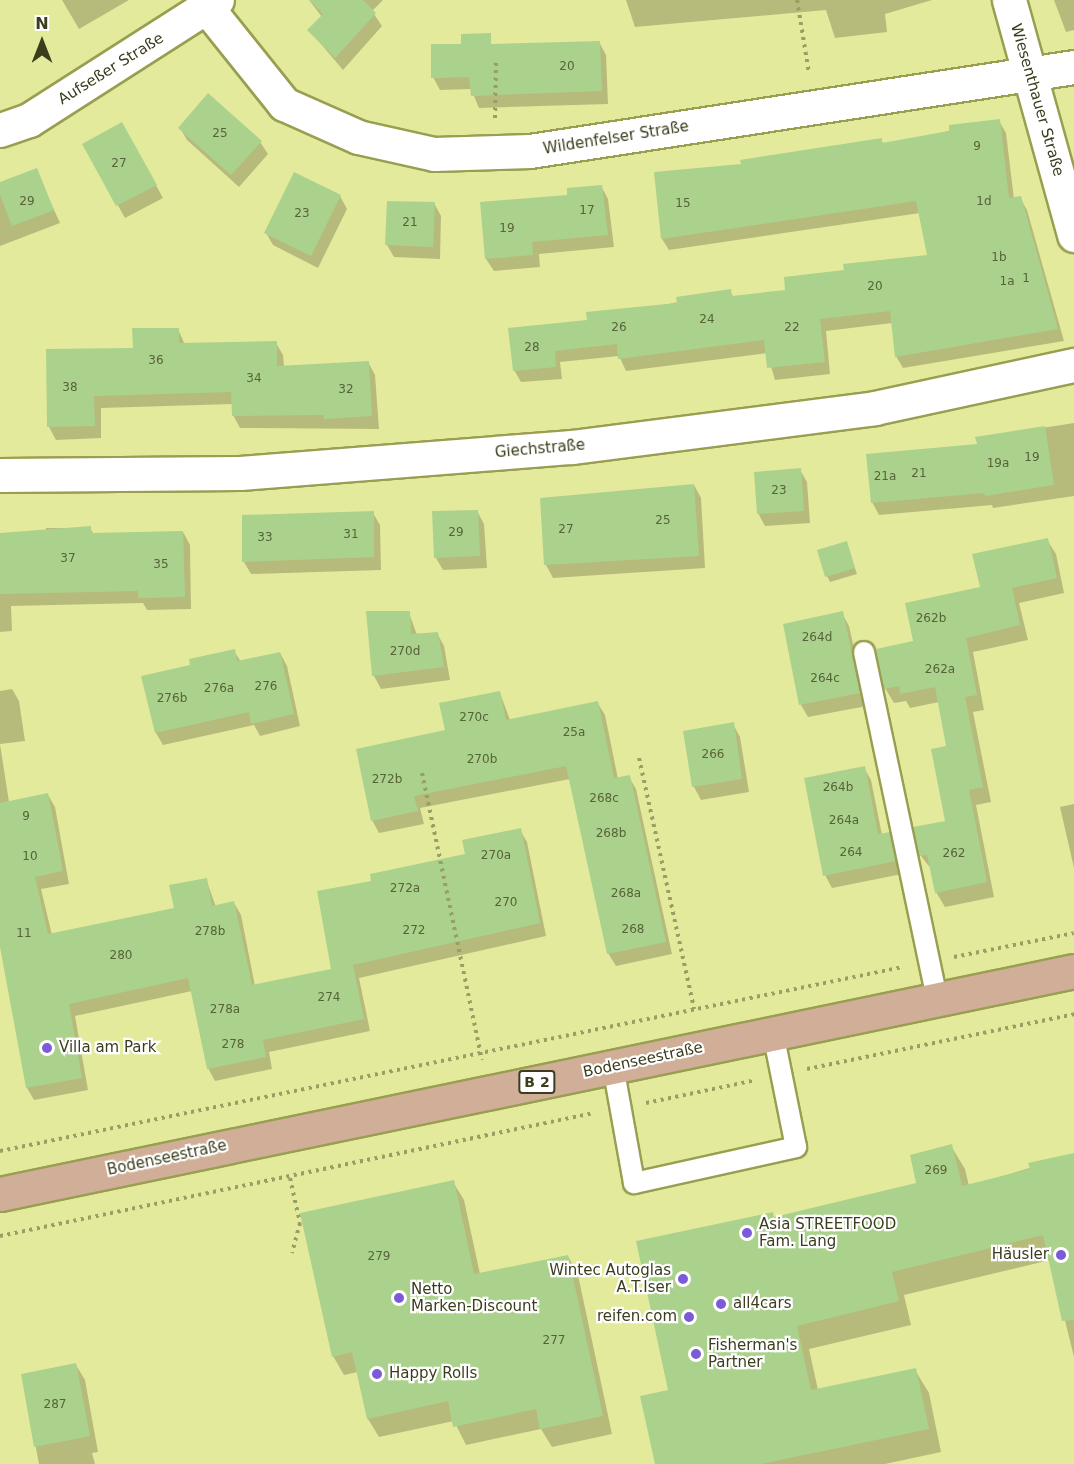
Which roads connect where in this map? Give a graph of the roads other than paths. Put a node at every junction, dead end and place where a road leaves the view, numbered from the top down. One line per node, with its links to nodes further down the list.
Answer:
1 (1009, 0): 4 (street, Wiesenthauer Straße)
2 (212, 4): 4 (street, Wildenfelser Straße); 5 (street, Aufseßer Straße)
3 (1074, 67): 4 (street, Wildenfelser Straße)
4 (1031, 75): 6 (street, Wiesenthauer Straße)
5 (0, 130)
6 (1074, 234)
7 (1074, 365): 8 (street, Giechstraße)
8 (0, 475)
9 (864, 652): 11 (lane)
10 (1074, 971): 11 (main road, Bodenseestraße / B 2)
11 (937, 999): 12 (main road, Bodenseestraße / B 2)
12 (772, 1033): 13 (main road, Bodenseestraße / B 2); 13 (lane)
13 (613, 1066): 14 (main road, Bodenseestraße / B 2)
14 (0, 1194)

